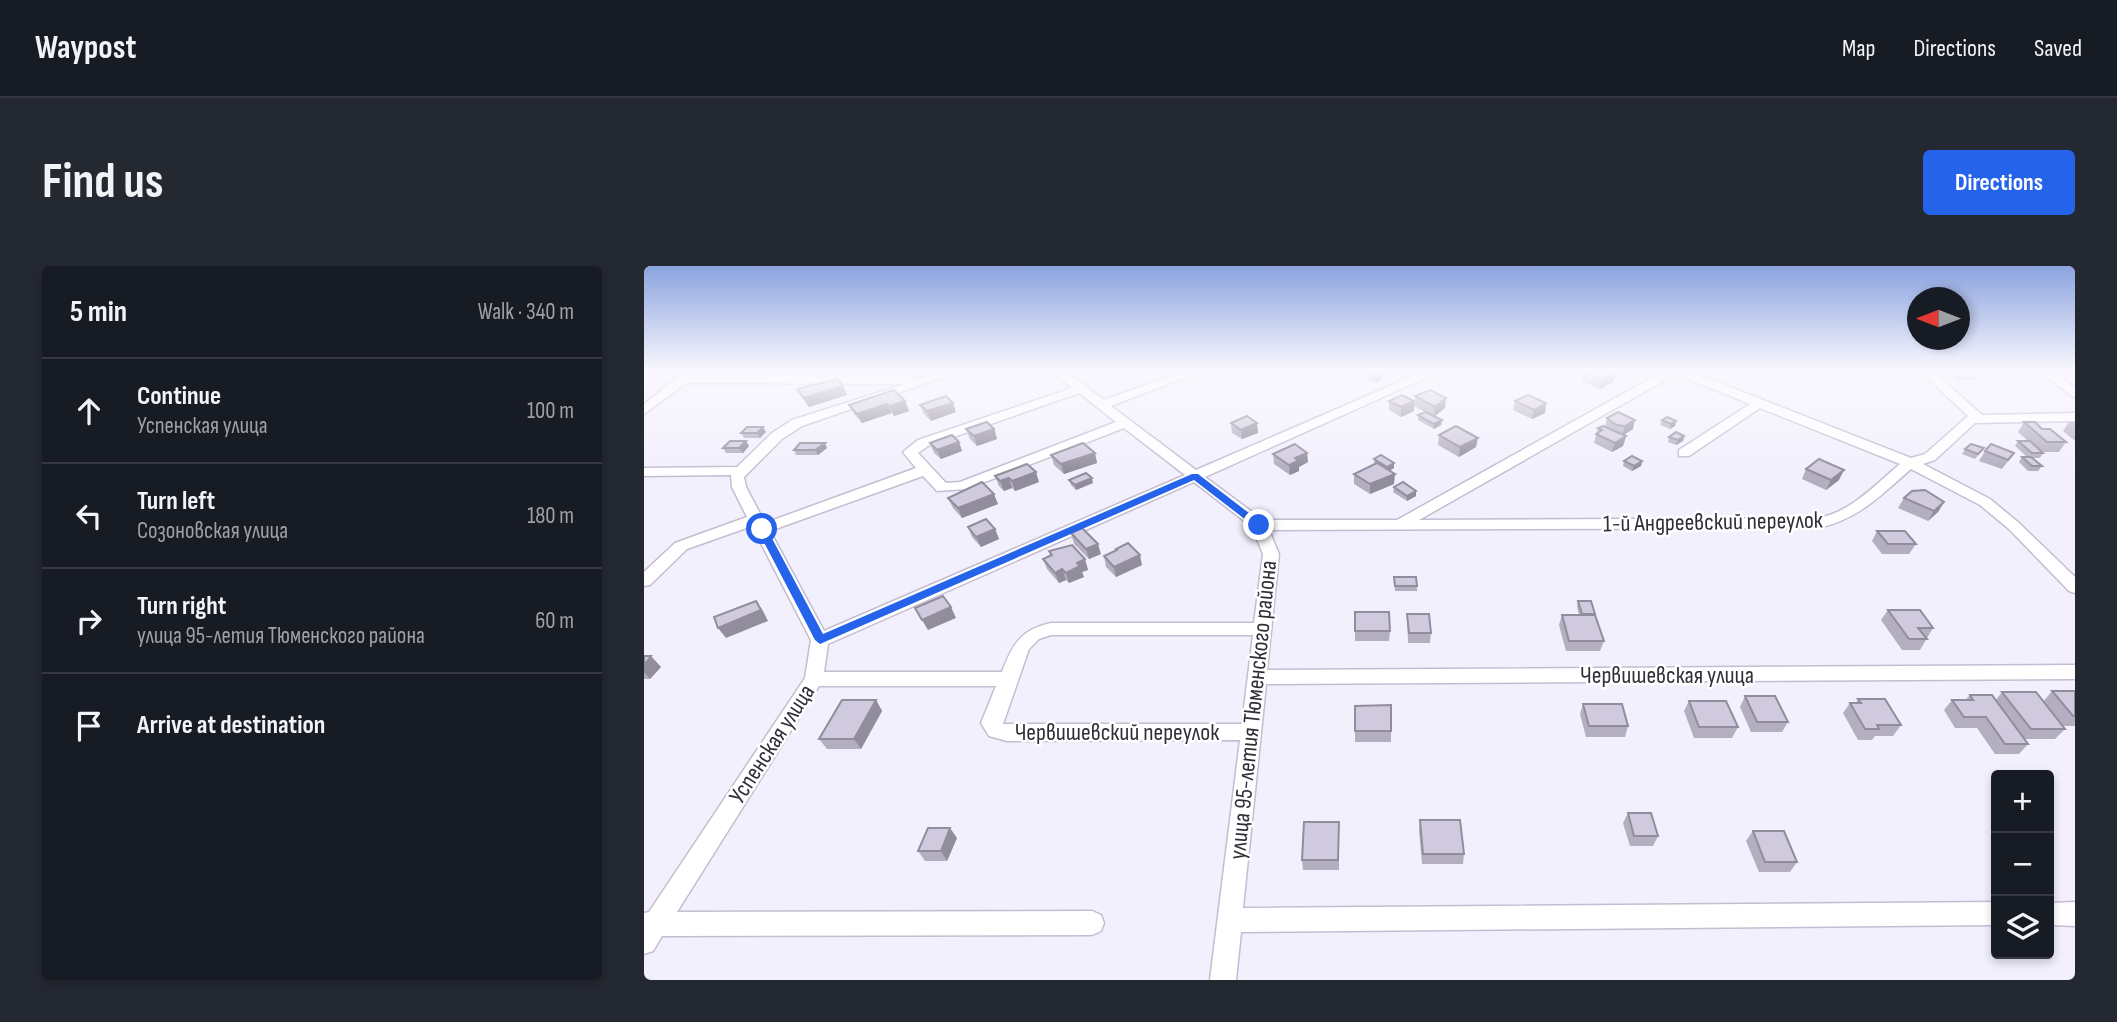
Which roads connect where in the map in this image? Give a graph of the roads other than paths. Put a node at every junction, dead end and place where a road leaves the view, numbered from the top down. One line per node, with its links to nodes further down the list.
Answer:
1 (851, 405): 16 (street)
2 (1034, 405): 14 (street)
3 (1102, 405): 11 (street, улица 95-летия Тюменского района)
4 (1357, 405): 17 (street)
5 (1612, 405): 19 (street, 1-й Андреевский переулок)
6 (1756, 405): 12 (street)
7 (1765, 405): 13 (street)
8 (1964, 405): 9 (street)
9 (1977, 417): 10 (street); 13 (street, 1-й Андреевский переулок)
10 (2075, 417)
11 (1126, 423): 14 (street); 17 (street, улица 95-летия Тюменского района)
12 (1684, 453)
13 (1911, 464): 19 (street, 1-й Андреевский переулок); 22 (street)
14 (925, 470): 18 (street)
15 (644, 471): 16 (street)
16 (741, 471): 18 (street)
17 (1195, 476): 20 (street, улица 95-летия Тюменского района); 24 (street)
18 (759, 524): 21 (street); 24 (street)
19 (1400, 524): 20 (street, 1-й Андреевский переулок)
20 (1259, 525): 23 (street, улица 95-летия Тюменского района)
21 (644, 581)
22 (2075, 587)
23 (1264, 629): 26 (street, улица 95-летия Тюменского района); 28 (street, Червишевский переулок)
24 (820, 640): 27 (street, Успенская улица)
25 (2075, 673): 26 (street, Червишевская улица)
26 (1259, 677): 29 (street, улица 95-летия Тюменского района)
27 (814, 679): 28 (street); 35 (street, Успенская улица)
28 (1008, 679): 29 (street, Червишевский переулок)
29 (1252, 732): 33 (street, улица 95-летия Тюменского района)
30 (2054, 914): 31 (street)
31 (2075, 914)
32 (1991, 915): 33 (street)
33 (1230, 920): 36 (street, улица 95-летия Тюменского района)
34 (1092, 923): 35 (street)
35 (648, 930)
36 (1223, 980)

